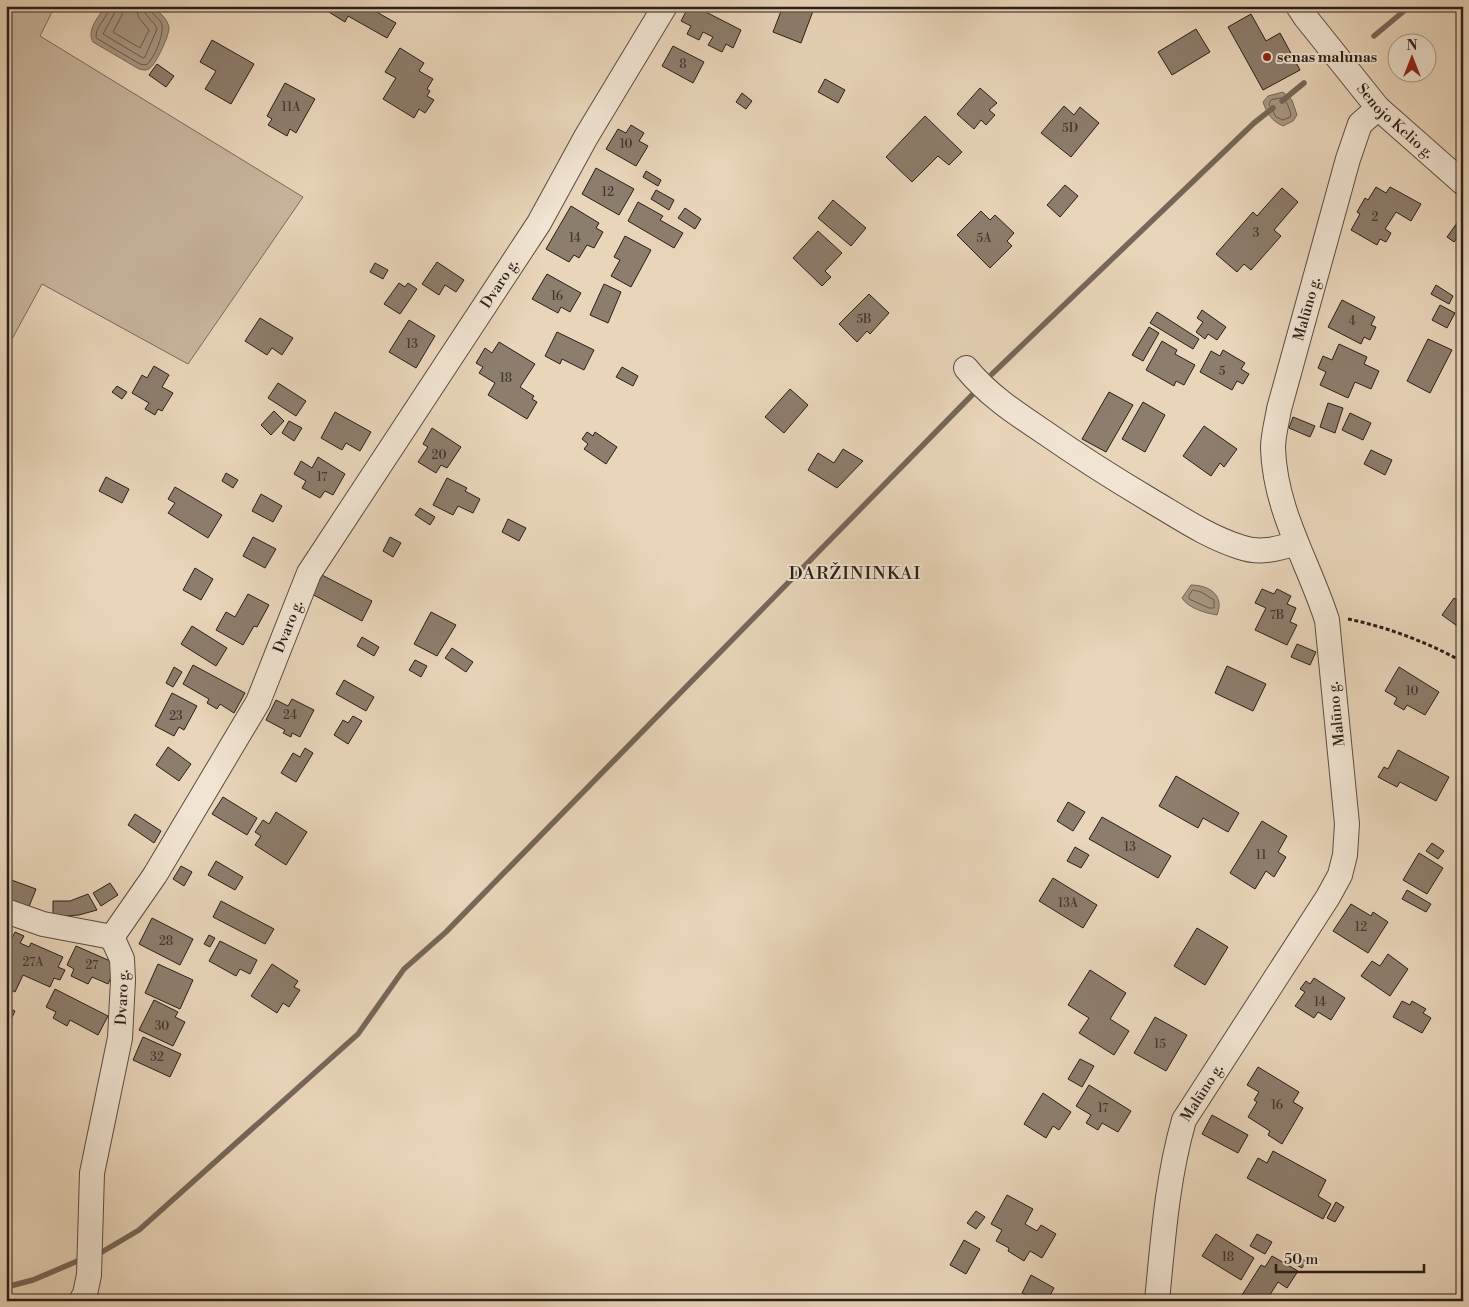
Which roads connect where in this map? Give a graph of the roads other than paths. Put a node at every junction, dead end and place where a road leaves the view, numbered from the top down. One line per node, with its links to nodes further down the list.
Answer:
1 (665, 6): 8 (street, Dvaro g.)
2 (1298, 6): 3 (street, Senojo Kelio g.)
3 (1378, 108): 4 (street, Senojo Kelio g.); 6 (street, Malūno g.)
4 (1463, 183)
5 (966, 368): 6 (street)
6 (1296, 544): 10 (street, Malūno g.)
7 (6, 911): 8 (street)
8 (112, 937): 9 (street, Dvaro g.)
9 (81, 1301)
10 (1157, 1301)

